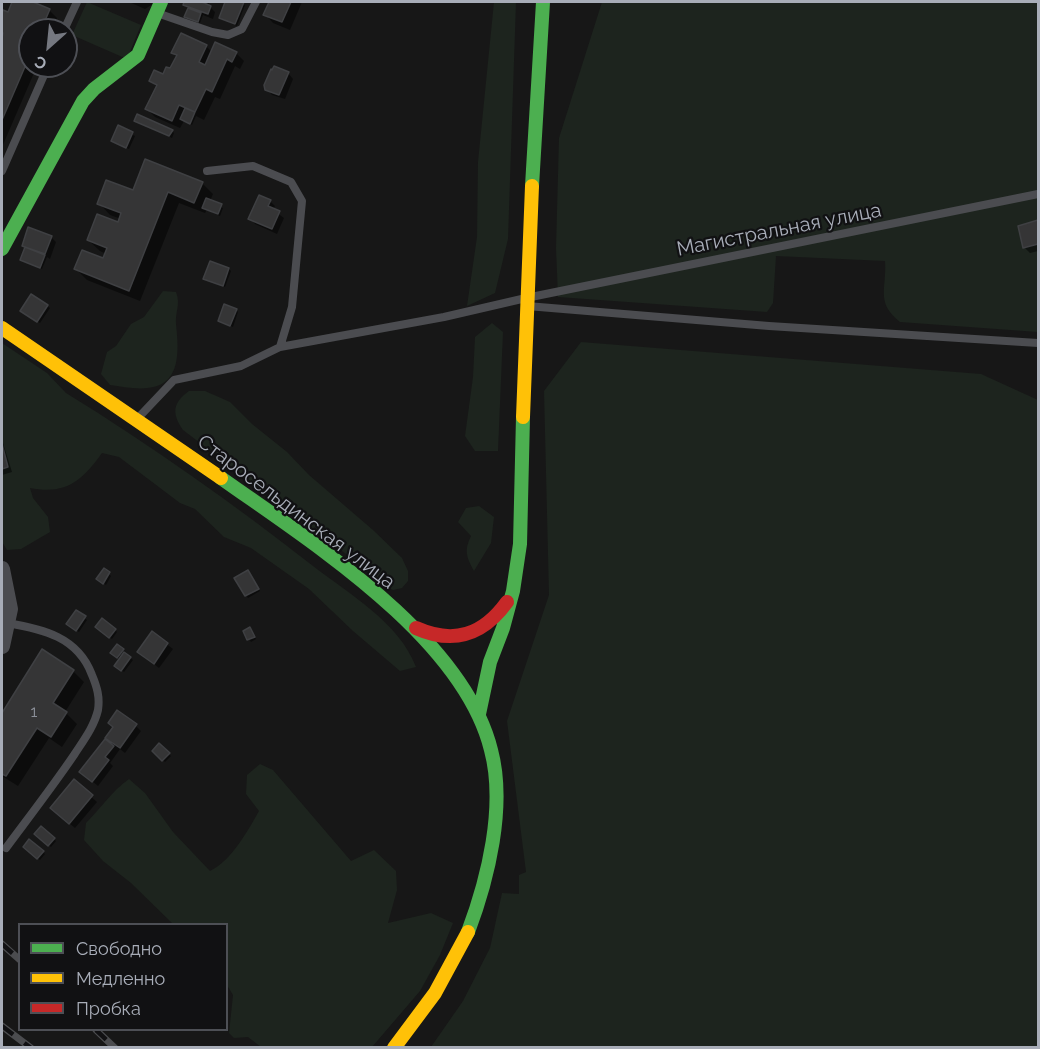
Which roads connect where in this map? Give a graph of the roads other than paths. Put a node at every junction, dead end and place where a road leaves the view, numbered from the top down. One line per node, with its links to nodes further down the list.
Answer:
1 (77, 2): 5 (lane)
2 (256, 2): 4 (lane)
3 (543, 2): 11 (main road)
4 (159, 7): 10 (main road)
5 (70, 18)
6 (43, 78): 7 (lane)
7 (2, 171)
8 (207, 171): 14 (lane)
9 (1038, 194): 11 (lane, Магистральная улица)
10 (2, 249)
11 (526, 302): 13 (lane); 14 (lane, Магистральная улица); 17 (main road)
12 (2, 328): 15 (main road, Старосельдинская улица)
13 (1038, 343)
14 (280, 347): 15 (lane, Магистральная улица)
15 (138, 419): 19 (main road, Старосельдинская улица)
16 (2, 569): 18 (street)
17 (513, 591): 19 (main road); 21 (main road)
18 (7, 622): 20 (street); 22 (lane)
19 (409, 624): 21 (main road, Старосельдинская улица)
20 (2, 646)
21 (479, 714): 23 (main road, Старосельдинская улица)
22 (6, 848)
23 (394, 1047)

